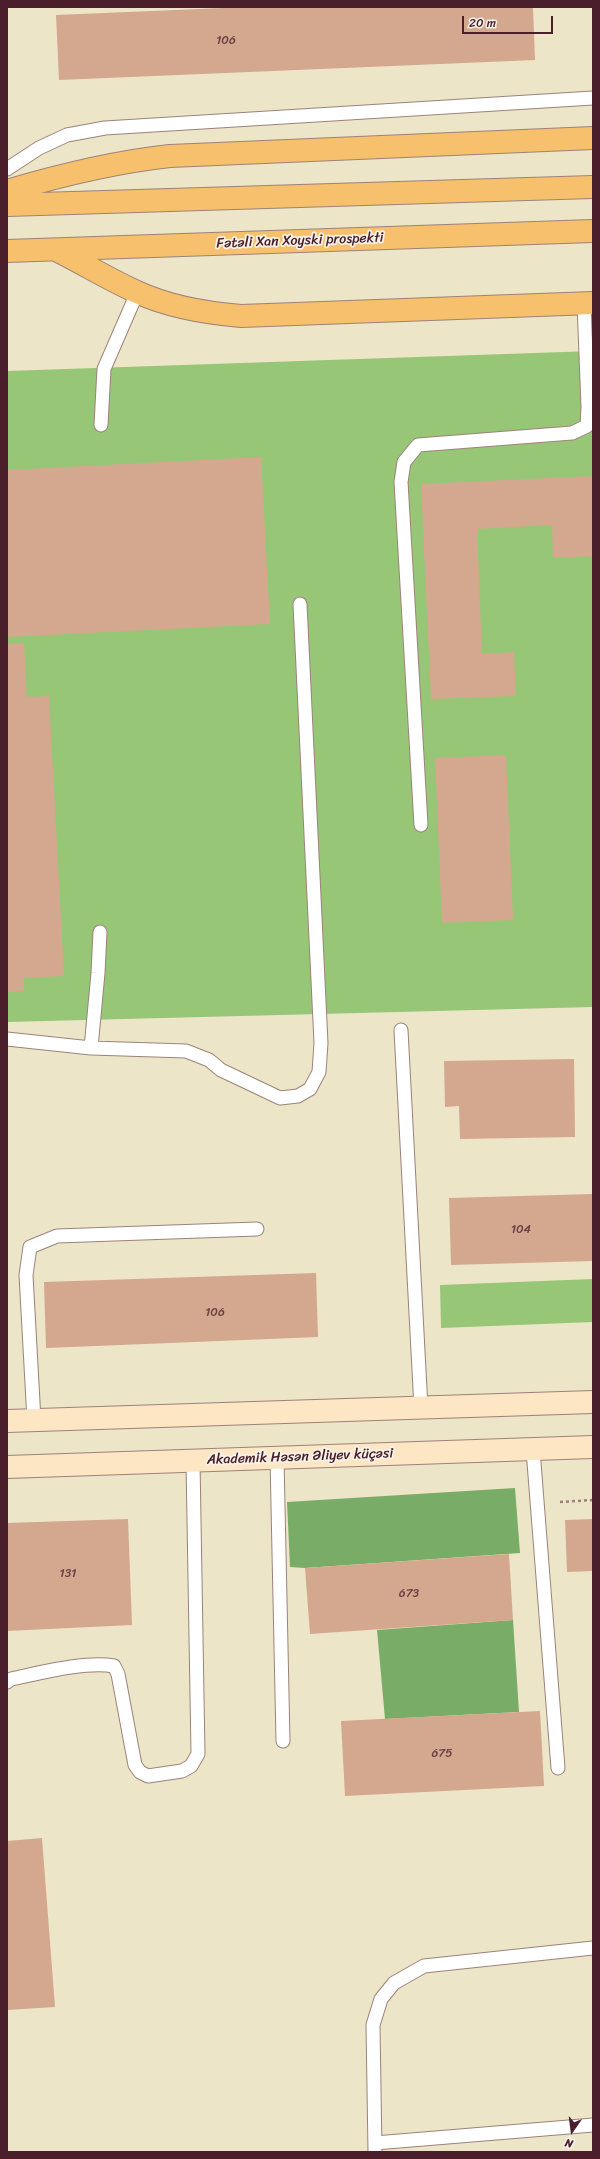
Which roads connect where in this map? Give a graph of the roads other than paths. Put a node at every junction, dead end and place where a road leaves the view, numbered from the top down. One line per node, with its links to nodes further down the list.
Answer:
1 (593, 98): 3 (lane)
2 (593, 138): 5 (main road)
3 (7, 169)
4 (593, 187): 6 (main road)
5 (7, 191)
6 (7, 205)
7 (593, 231): 8 (main road, Fətəli Xan Xoyski prospekti)
8 (57, 250): 9 (main road, Fətəli Xan Xoyski prospekti); 10 (main road)
9 (7, 251)
10 (137, 293): 11 (main road); 12 (lane)
11 (589, 303): 14 (lane)
12 (101, 425)
13 (300, 604): 18 (lane)
14 (421, 825)
15 (100, 932): 18 (lane)
16 (401, 1030): 21 (lane)
17 (7, 1039): 18 (lane)
18 (91, 1048)
19 (256, 1229): 22 (lane)
20 (593, 1402): 21 (main road)
21 (421, 1408): 22 (main road)
22 (34, 1420): 23 (main road)
23 (7, 1421)
24 (593, 1447): 25 (main road, Akademik Həsən Əliyev küçəsi)
25 (533, 1450): 26 (main road, Akademik Həsən Əliyev küçəsi); 31 (lane)
26 (277, 1458): 27 (main road, Akademik Həsən Əliyev küçəsi); 30 (lane)
27 (193, 1461): 28 (main road, Akademik Həsən Əliyev küçəsi); 29 (lane)
28 (7, 1467)
29 (7, 1682)
30 (283, 1741)
31 (558, 1768)
32 (593, 1948): 34 (lane)
33 (593, 2125): 34 (lane)
34 (375, 2147)

